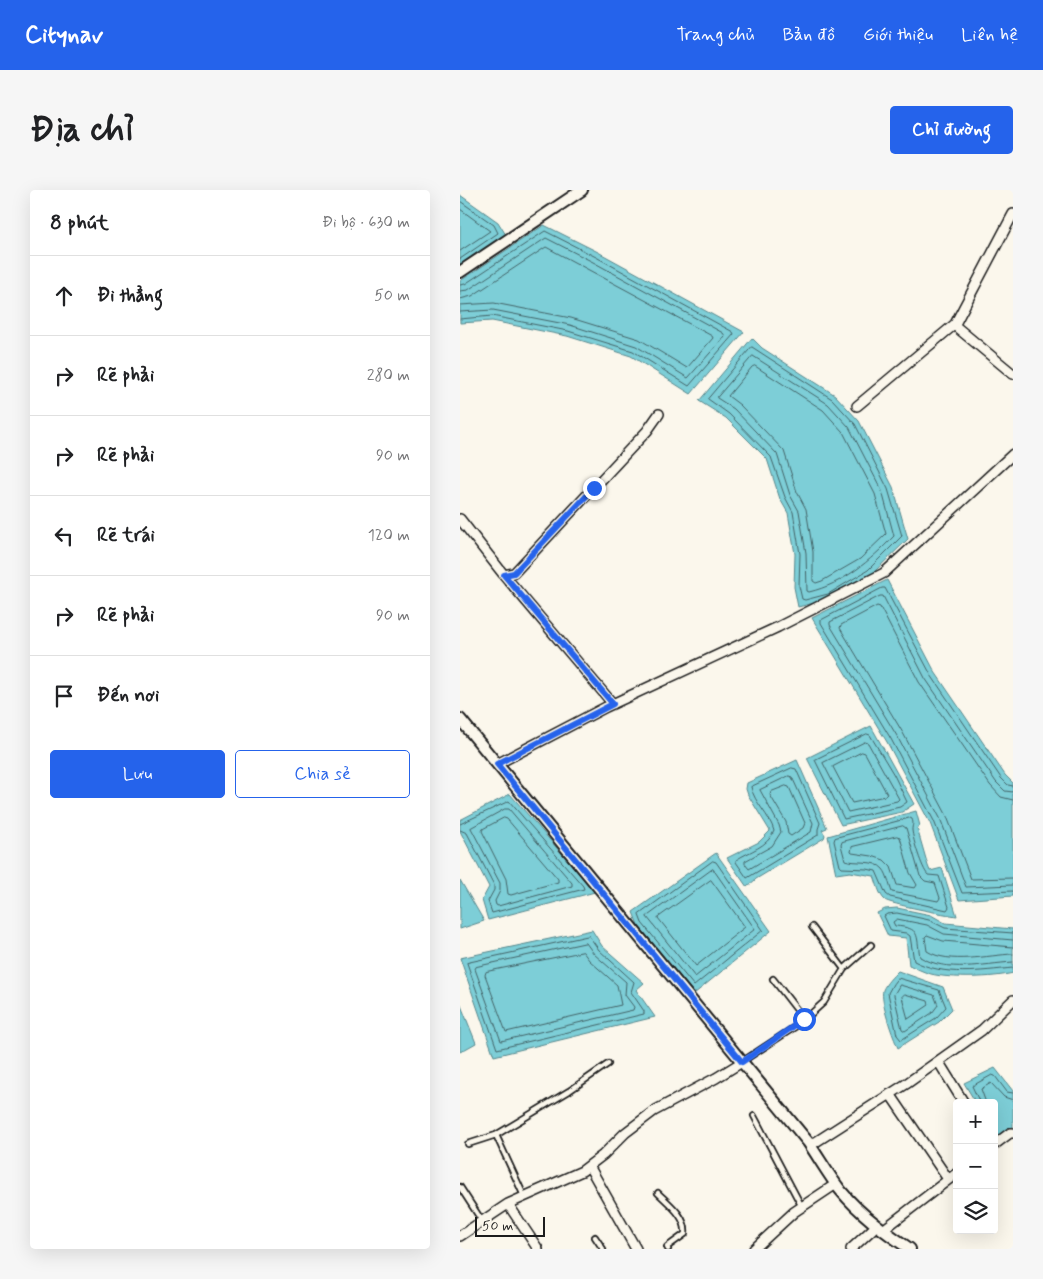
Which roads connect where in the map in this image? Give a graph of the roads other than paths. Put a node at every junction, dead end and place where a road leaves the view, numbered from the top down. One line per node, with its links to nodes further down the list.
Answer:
1 (582, 190): 3 (street)
2 (1013, 214): 4 (street)
3 (460, 272)
4 (954, 325): 5 (street); 6 (street)
5 (1013, 374)
6 (857, 406)
7 (659, 414): 10 (street)
8 (1013, 454): 11 (street)
9 (460, 519): 10 (street)
10 (504, 575): 11 (street)
11 (613, 704): 13 (street)
12 (460, 719): 13 (street)
13 (497, 764): 21 (street)
14 (812, 927): 16 (lane)
15 (871, 945): 16 (lane)
16 (844, 969): 19 (lane)
17 (773, 979): 19 (lane)
18 (1013, 1000): 20 (street)
19 (804, 1019): 21 (lane)
20 (938, 1061): 23 (street); 24 (street)
21 (742, 1062): 30 (street); 31 (street)
22 (608, 1064): 27 (lane)
23 (890, 1094): 30 (street); 33 (street)
24 (962, 1099)
25 (754, 1116): 39 (lane)
26 (1013, 1133): 29 (street)
27 (496, 1135): 28 (lane); 37 (lane)
28 (468, 1144)
29 (995, 1144)
30 (811, 1145): 34 (street)
31 (589, 1166): 37 (street); 46 (street)
32 (953, 1176): 33 (street)
33 (948, 1179): 41 (street)
34 (836, 1184): 39 (street); 41 (street)
35 (460, 1187): 40 (lane)
36 (658, 1193): 47 (lane)
37 (524, 1196): 38 (street)
38 (508, 1204): 40 (street); 44 (street)
39 (802, 1207): 48 (street)
40 (482, 1221): 42 (street)
41 (880, 1228): 49 (street); 50 (street)
42 (460, 1236)
43 (596, 1237): 45 (lane)
44 (538, 1249)
45 (603, 1249)
46 (636, 1249)
47 (668, 1249)
48 (754, 1249)
49 (851, 1249)
50 (910, 1249)

